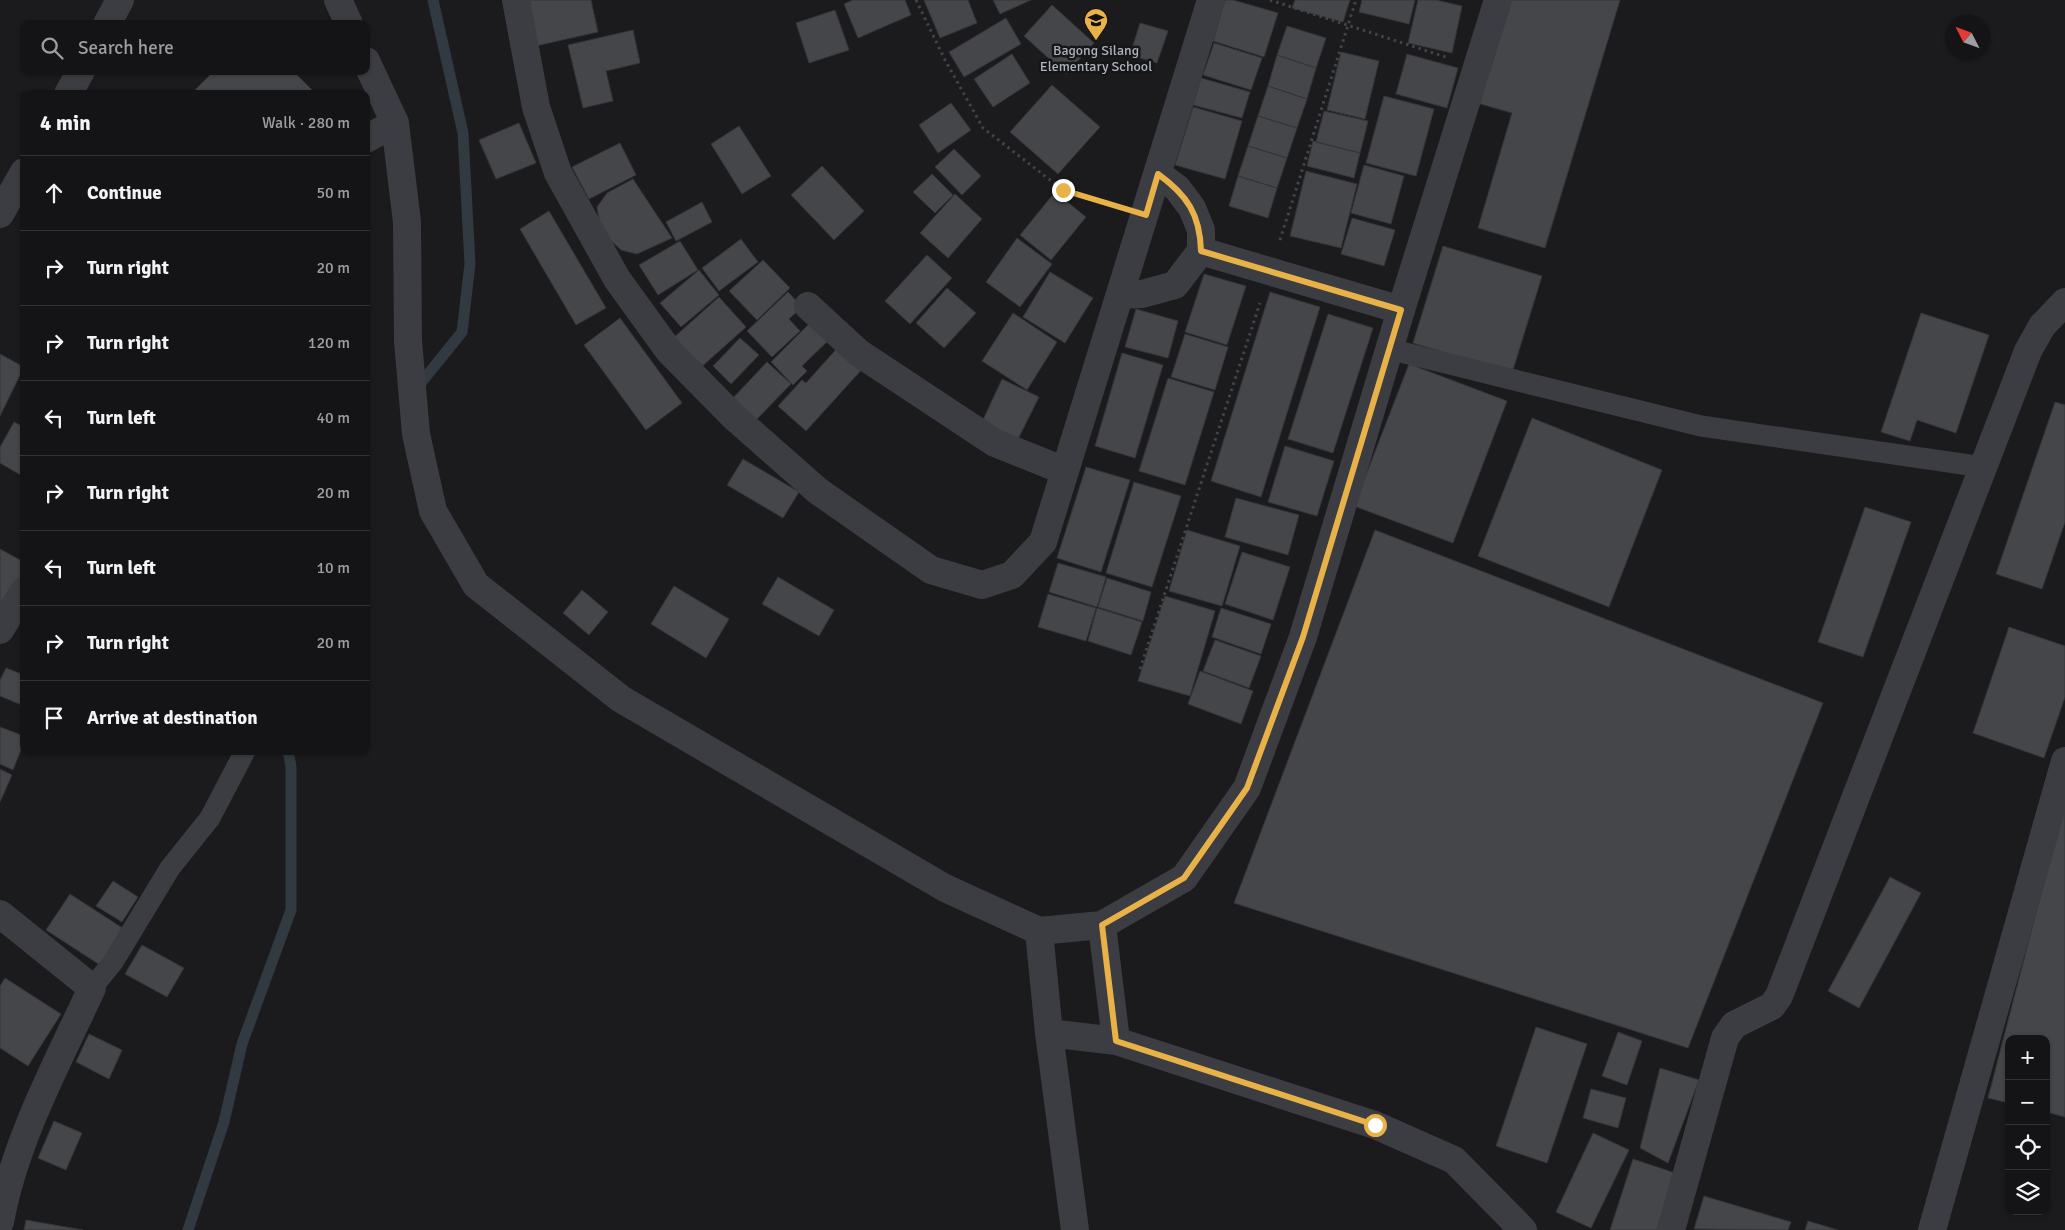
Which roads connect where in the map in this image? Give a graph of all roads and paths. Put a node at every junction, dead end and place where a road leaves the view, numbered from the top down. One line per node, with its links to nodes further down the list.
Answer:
1 (120, 0): 9 (street)
2 (338, 0): 10 (street)
3 (516, 0): 30 (street)
4 (916, 0): 21 (path)
5 (1211, 0): 18 (street)
6 (1270, 0): 11 (path)
7 (1356, 0): 11 (path)
8 (1498, 0): 12 (street)
9 (109, 20)
10 (347, 20)
11 (1347, 27): 12 (path); 23 (path)
12 (1478, 67): 27 (street)
13 (370, 70): 16 (street)
14 (78, 75): 15 (street)
15 (70, 90)
16 (395, 123): 17 (street); 38 (street)
17 (370, 137)
18 (1158, 174): 21 (street); 22 (street)
19 (20, 179): 20 (street)
20 (0, 214)
21 (1146, 215): 24 (street)
22 (1201, 251): 23 (street); 24 (street)
23 (1270, 272): 27 (street); 33 (path)
24 (1120, 295): 30 (street)
25 (2064, 303): 29 (street)
26 (808, 306): 30 (street)
27 (1401, 310): 28 (street)
28 (1390, 349): 29 (lane); 37 (street)
29 (1983, 467): 45 (street)
30 (1065, 471)
31 (20, 598): 32 (street)
32 (0, 630)
33 (1140, 669)
34 (243, 755): 39 (lane)
35 (2065, 761): 46 (street)
36 (0, 914): 39 (street)
37 (1102, 925): 38 (street); 41 (street)
38 (1039, 931): 40 (street)
39 (92, 988): 42 (street)
40 (1049, 1034): 41 (street); 43 (street)
41 (1116, 1041): 44 (street)
42 (0, 1222)
43 (1075, 1230)
44 (1523, 1230)
45 (1671, 1230)
46 (1932, 1230)

